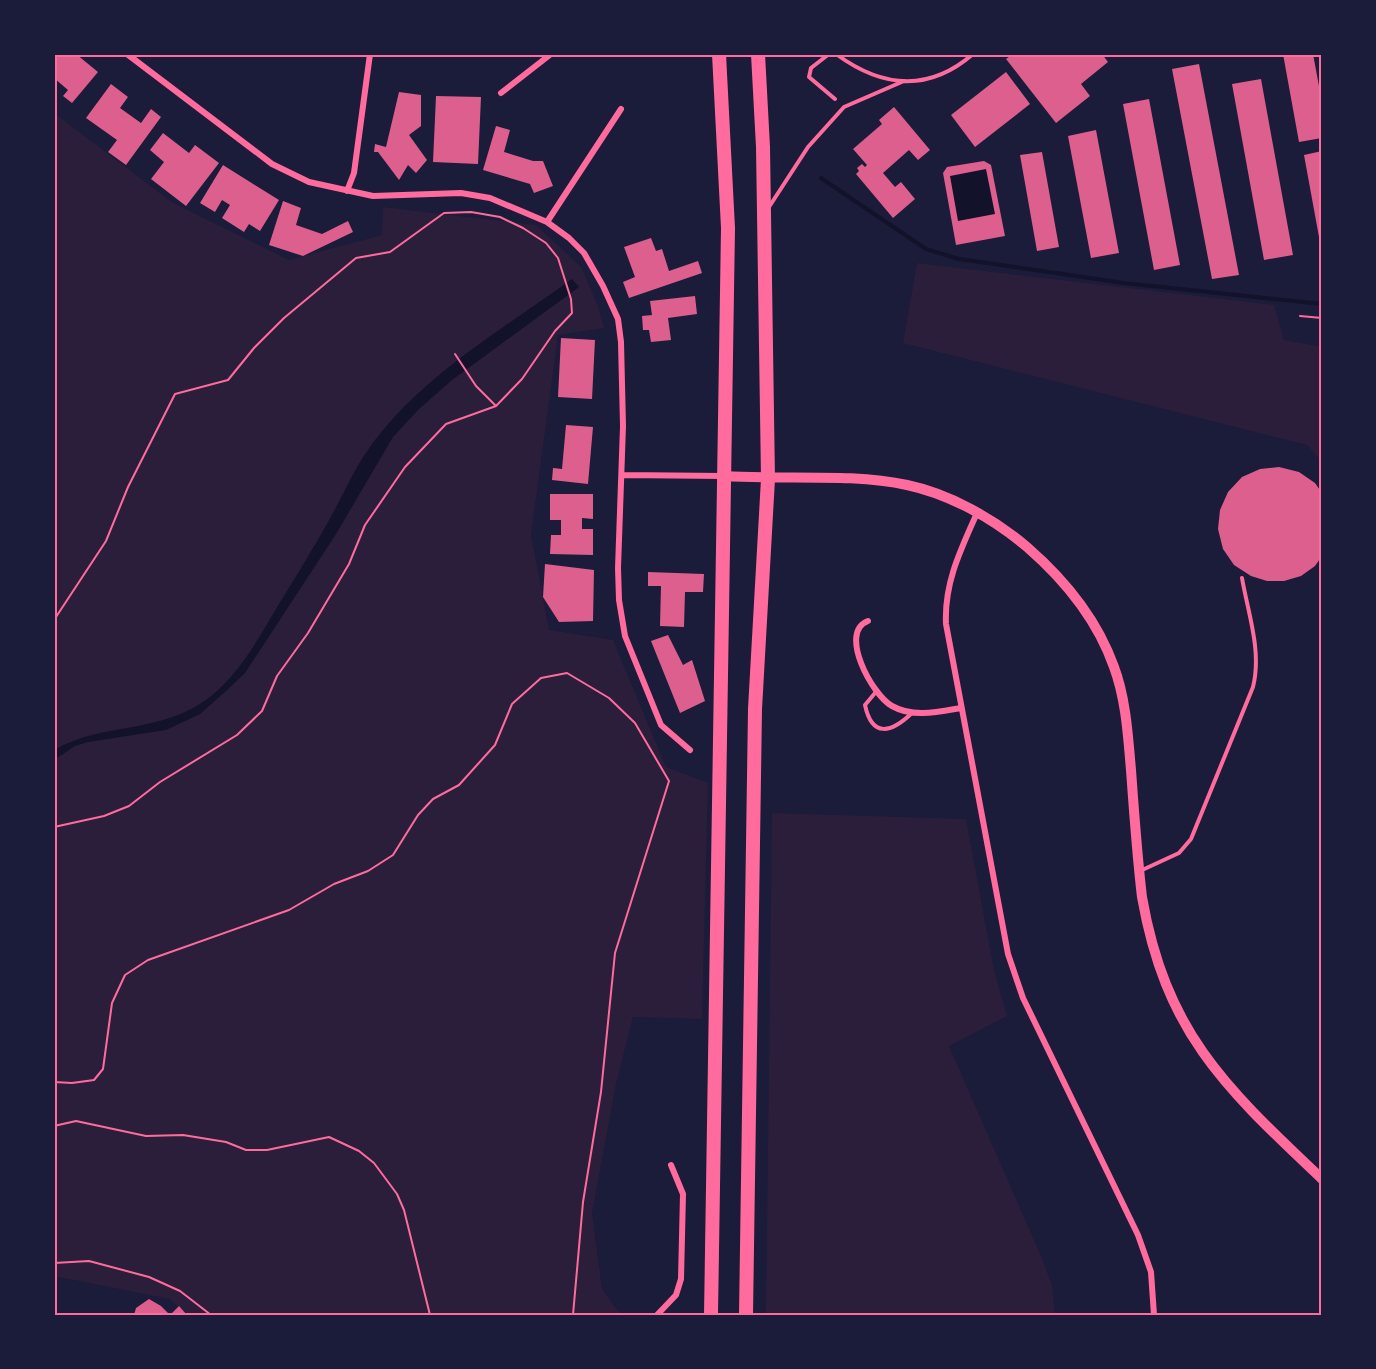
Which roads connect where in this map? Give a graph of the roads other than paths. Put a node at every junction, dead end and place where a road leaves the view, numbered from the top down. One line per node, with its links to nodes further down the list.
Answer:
1 (127, 54): 13 (street)
2 (370, 54): 13 (street)
3 (551, 54): 10 (street)
4 (719, 54): 17 (highway)
5 (758, 54): 14 (highway)
6 (829, 54): 11 (lane)
7 (836, 54): 9 (lane)
8 (973, 54): 9 (lane)
9 (904, 81): 14 (lane)
10 (501, 93)
11 (835, 99)
12 (621, 109): 15 (street)
13 (347, 191): 15 (street)
14 (765, 213): 18 (highway)
15 (547, 222): 16 (street)
16 (622, 475): 17 (street); 25 (street)
17 (725, 476): 18 (street); 30 (highway)
18 (768, 479): 19 (street); 31 (highway)
19 (977, 513): 23 (street); 26 (street)
20 (1242, 578): 26 (lane)
21 (868, 621): 22 (street)
22 (876, 693): 24 (street); 24 (lane)
23 (961, 708): 24 (street); 32 (street)
24 (912, 714)
25 (690, 750)
26 (1139, 872): 28 (street)
27 (670, 1165): 29 (street)
28 (1322, 1179)
29 (657, 1315)
30 (711, 1315)
31 (746, 1315)
32 (1154, 1315)

